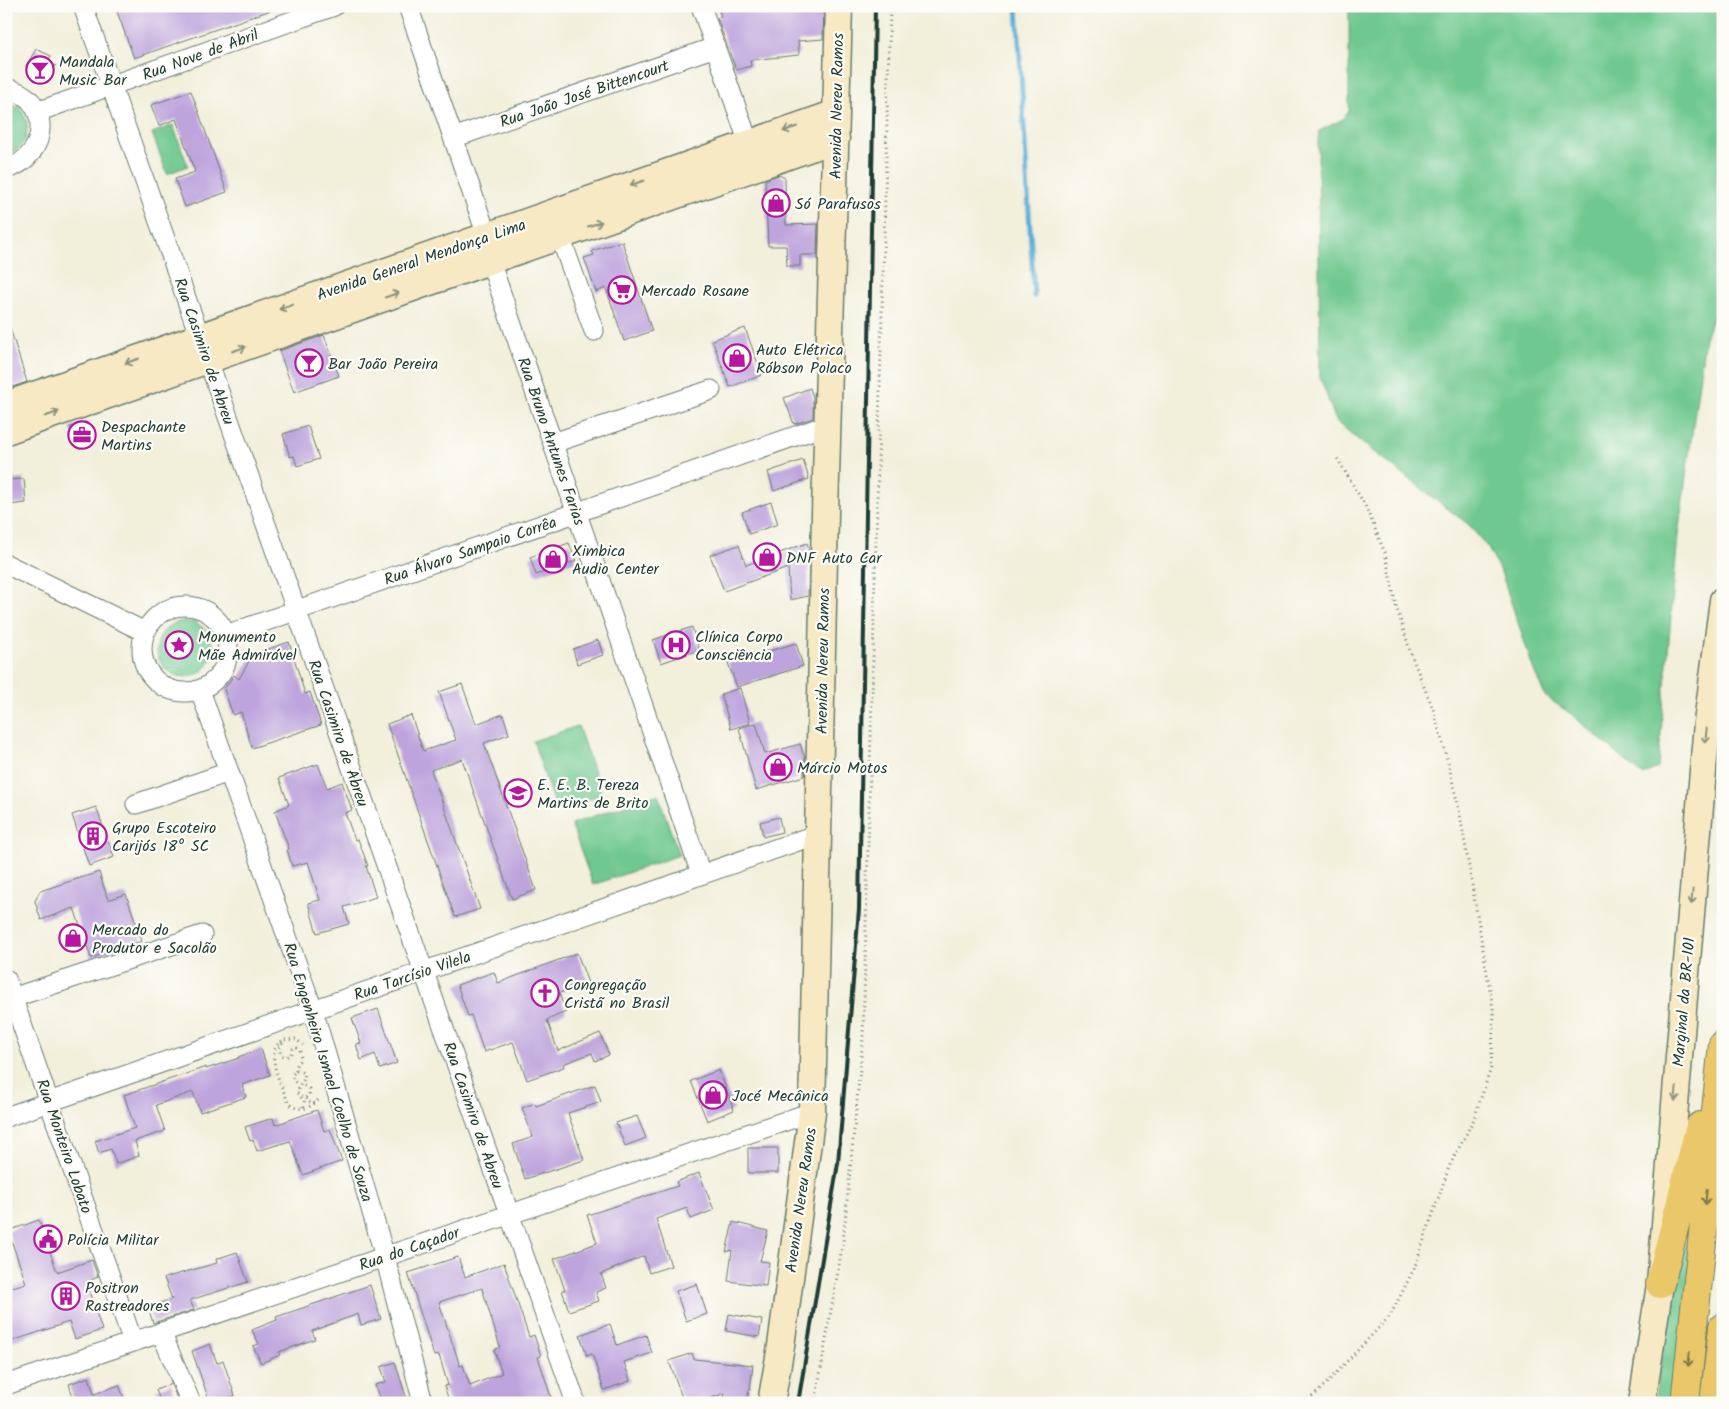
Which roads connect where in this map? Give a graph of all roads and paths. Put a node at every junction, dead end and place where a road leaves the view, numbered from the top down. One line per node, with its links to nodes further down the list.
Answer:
1 (83, 6): 8 (street, Rua Casimiro de Abreu)
2 (334, 6): 8 (street, Rua Nove de Abril)
3 (408, 6): 12 (street, Rua Bruno Antunes Farias)
4 (701, 6): 7 (street)
5 (838, 6): 11 (main road, Avenida Nereu Ramos)
6 (890, 6): 66 (path)
7 (715, 47): 12 (street, Rua João José Bittencourt); 14 (street)
8 (111, 86): 10 (street, Rua Nove de Abril); 19 (street, Rua Casimiro de Abreu)
9 (6, 88): 10 (street)
10 (37, 112): 15 (street)
11 (836, 113): 13 (main road, Avenida Nereu Ramos); 14 (main road, Avenida General Mendonça Lima, one-way to 14)
12 (453, 138): 17 (street, Rua Bruno Antunes Farias)
13 (836, 139): 16 (main road, Avenida General Mendonça Lima, one-way to 13); 22 (main road, Avenida Nereu Ramos)
14 (749, 144): 17 (main road, Avenida General Mendonça Lima, one-way to 17)
15 (6, 169)
16 (560, 236): 17 (main road, Avenida General Mendonça Lima); 18 (street)
17 (488, 248): 19 (main road, Avenida General Mendonça Lima); 24 (street, Rua Bruno Antunes Farias)
18 (594, 332)
19 (204, 348): 21 (main road, Avenida General Mendonça Lima, one-way to 21); 23 (main road, Avenida General Mendonça Lima, one-way to 19); 29 (street, Rua Casimiro de Abreu)
20 (711, 390): 24 (street)
21 (6, 405)
22 (827, 425): 26 (street, Rua Álvaro Sampaio Corrêa); 35 (main road, Avenida Nereu Ramos)
23 (6, 431)
24 (553, 444): 26 (street, Rua Bruno Antunes Farias)
25 (1337, 458): 67 (path)
26 (576, 512): 29 (street, Rua Álvaro Sampaio Corrêa); 36 (street, Rua Bruno Antunes Farias)
27 (6, 564): 30 (street)
28 (1723, 600): 57 (main road, Marginal da BR-101, one-way to 57)
29 (296, 610): 31 (street, Rua Álvaro Sampaio Corrêa); 38 (street, Rua Casimiro de Abreu)
30 (145, 632): 31 (street); 32 (street)
31 (226, 635): 32 (street)
32 (200, 690): 33 (street, Rua Engenheiro Ismael Coelho de Souza)
33 (229, 772): 34 (street); 41 (street, Rua Engenheiro Ismael Coelho de Souza)
34 (136, 804)
35 (818, 834): 36 (street, Rua Tarcísio Vilela); 53 (main road, Avenida Nereu Ramos)
36 (701, 874): 38 (street, Rua Tarcísio Vilela)
37 (202, 935): 40 (street)
38 (424, 971): 41 (street, Rua Tarcísio Vilela); 55 (street, Rua Casimiro de Abreu)
39 (6, 979): 40 (street, Rua Monteiro Lobato)
40 (10, 999): 50 (street, Rua Monteiro Lobato)
41 (313, 1010): 50 (street, Rua Tarcísio Vilela); 56 (street, Rua Engenheiro Ismael Coelho de Souza)
42 (1723, 1038): 57 (highway)
43 (284, 1040): 45 (path); 46 (path); 52 (path)
44 (1723, 1044): 69 (highway, one-way to 69)
45 (305, 1050)
46 (296, 1071): 47 (path); 47 (path)
47 (301, 1085): 49 (path); 49 (path)
48 (320, 1091): 51 (path)
49 (306, 1098): 51 (path); 52 (path)
50 (49, 1102): 54 (street, Rua Tarcísio Vilela); 60 (street, Rua Monteiro Lobato)
51 (316, 1103): 52 (path)
52 (302, 1108)
53 (812, 1112): 55 (street, Rua do Caçador); 65 (main road, Avenida Nereu Ramos)
54 (6, 1117)
55 (510, 1214): 56 (street, Rua do Caçador); 64 (street, Rua Casimiro de Abreu)
56 (385, 1257): 59 (street, Rua do Caçador); 63 (street, Rua Engenheiro Ismael Coelho de Souza)
57 (1660, 1284): 68 (main road, Marginal da BR-101)
58 (1723, 1327): 70 (highway)
59 (161, 1332): 60 (street, Rua do Caçador); 62 (street)
60 (133, 1342): 61 (street, Rua do Caçador)
61 (6, 1385)
62 (191, 1403)
63 (423, 1403)
64 (576, 1403)
65 (771, 1403)
66 (815, 1403)
67 (1304, 1403)
68 (1642, 1403)
69 (1685, 1403)
70 (1714, 1403)

